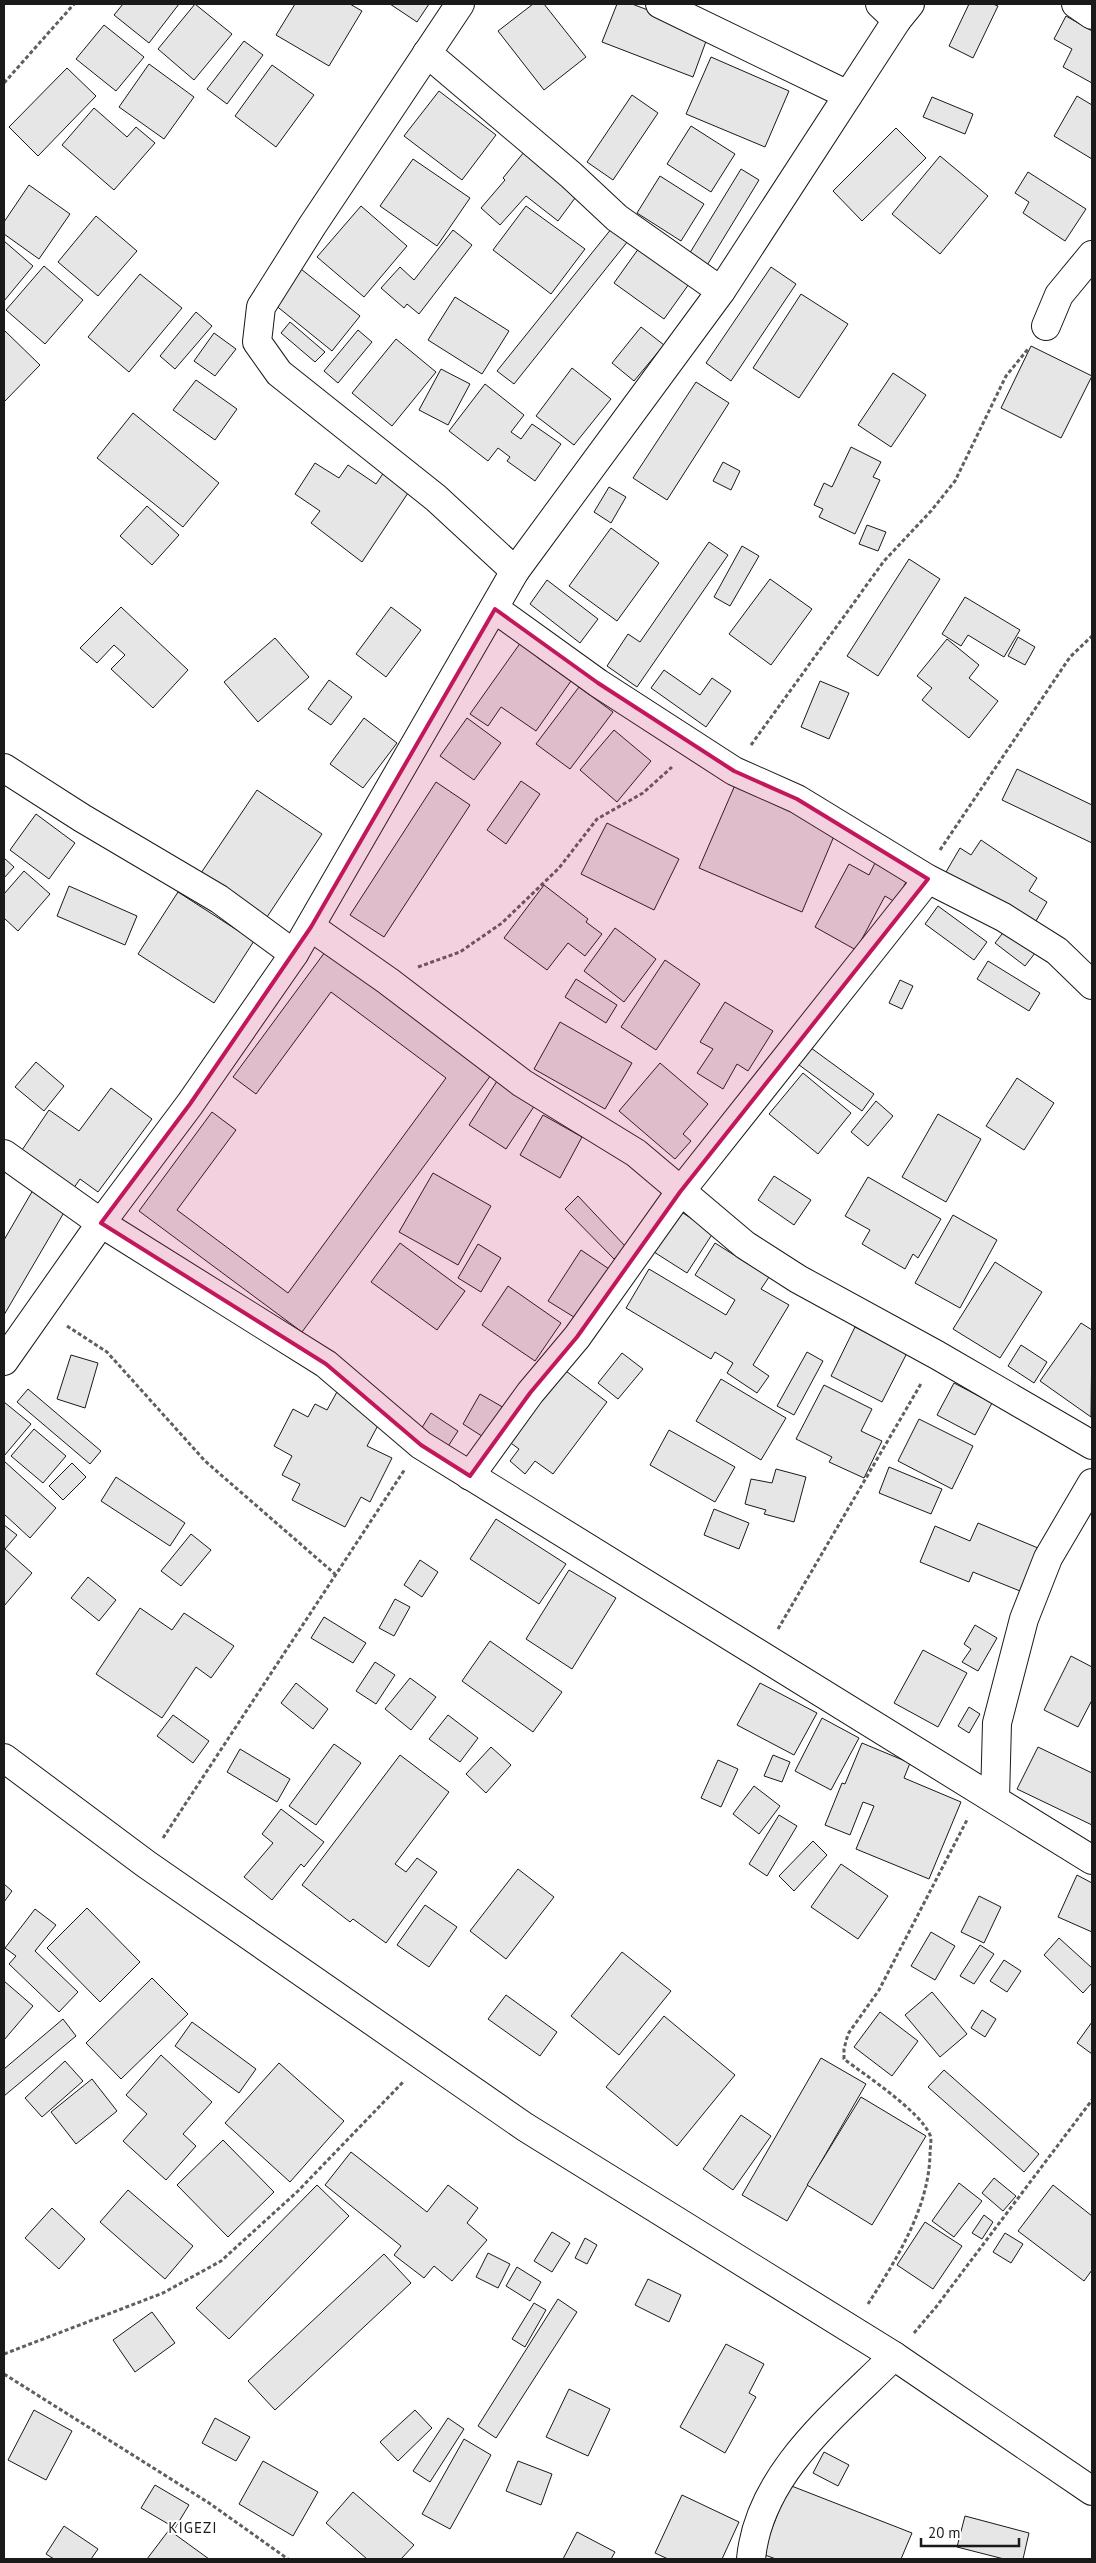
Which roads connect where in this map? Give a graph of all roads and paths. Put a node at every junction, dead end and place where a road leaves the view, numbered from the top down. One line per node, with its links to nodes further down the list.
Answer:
1 (74, 4): 8 (path)
2 (460, 4): 7 (street)
3 (660, 4): 9 (street)
4 (1076, 4): 6 (street)
5 (896, 9): 9 (street)
6 (1092, 15)
7 (427, 53): 11 (street); 13 (street)
8 (4, 83)
9 (848, 95): 11 (street)
10 (1092, 255): 12 (street)
11 (721, 291): 13 (street)
12 (1046, 326): 18 (path)
13 (515, 572): 14 (street)
14 (495, 609): 16 (street); 20 (street)
15 (1092, 636): 19 (path)
16 (692, 744): 18 (street); 22 (path)
17 (4, 768): 21 (street)
18 (734, 771): 19 (street)
19 (926, 877): 23 (street); 25 (street)
20 (311, 927): 21 (street); 22 (street)
21 (294, 954): 26 (street)
22 (388, 981): 25 (street)
23 (1092, 985)
24 (4, 1154): 26 (street)
25 (680, 1192): 28 (street); 32 (street)
26 (101, 1223): 27 (street); 30 (street)
27 (40, 1308): 29 (street); 34 (path)
28 (937, 1356): 31 (street); 35 (path)
29 (4, 1361)
30 (421, 1445): 32 (street); 34 (path)
31 (1092, 1445)
32 (470, 1476): 35 (street)
33 (1092, 1483): 37 (street)
34 (335, 1574): 39 (path)
35 (762, 1657): 37 (street)
36 (4, 1758): 39 (street)
37 (988, 1794): 38 (street); 42 (path)
38 (1092, 1860)
39 (146, 1864): 40 (street)
40 (427, 2057): 42 (street); 43 (path)
41 (1092, 2100): 44 (path)
42 (852, 2330): 44 (street)
43 (4, 2354)
44 (894, 2356): 46 (street); 48 (street)
45 (4, 2374): 47 (path)
46 (1092, 2491)
47 (288, 2559)
48 (751, 2559)

